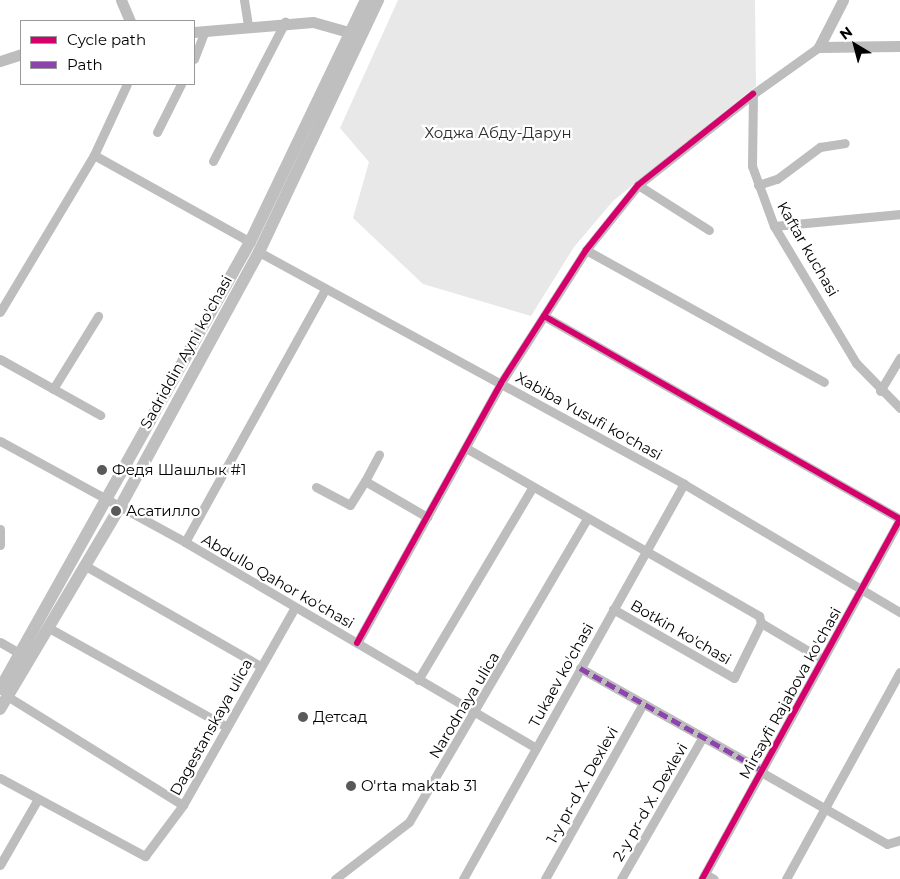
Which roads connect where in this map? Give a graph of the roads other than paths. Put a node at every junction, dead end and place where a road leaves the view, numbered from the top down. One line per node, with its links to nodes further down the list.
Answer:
1 (121, 0): 6 (street)
2 (244, 0): 8 (street)
3 (366, 0): 10 (main road, Sadriddin Ayni ko'chasi)
4 (378, 0): 10 (main road, Sadriddin Ayni ko'chasi)
5 (842, 0): 11 (street)
6 (130, 20)
7 (285, 22): 8 (street); 10 (street); 22 (street)
8 (248, 26): 9 (street)
9 (199, 31): 13 (street)
10 (357, 34): 28 (main road, Sadriddin Ayni ko'chasi)
11 (819, 46): 12 (street); 18 (street)
12 (900, 46)
13 (195, 53)
14 (20, 54): 15 (street)
15 (0, 61)
16 (128, 85): 21 (street)
17 (180, 85): 19 (street)
18 (753, 94): 23 (street); 24 (street, Kaftar kuchasi)
19 (156, 132)
20 (845, 143): 24 (street)
21 (94, 155): 28 (street, Xabiba Yusufi ko'chasi); 31 (street)
22 (212, 161)
23 (638, 185): 27 (street); 29 (street)
24 (758, 185): 26 (street, Kaftar kuchasi)
25 (900, 214): 26 (street)
26 (774, 226): 39 (street, Kaftar kuchasi)
27 (708, 230)
28 (255, 247): 30 (street, Xabiba Yusufi ko'chasi); 49 (main road, Sadriddin Ayni ko'chasi)
29 (586, 250): 33 (street); 36 (street)
30 (326, 289): 37 (street, Xabiba Yusufi ko'chasi); 54 (street)
31 (0, 312)
32 (98, 316): 38 (street)
33 (544, 316): 37 (street); 51 (street)
34 (900, 358): 39 (street)
35 (0, 359): 38 (street)
36 (824, 382)
37 (501, 383): 43 (street); 46 (street, Xabiba Yusufi ko'chasi)
38 (53, 390): 41 (street)
39 (880, 391): 40 (street, Kaftar kuchasi)
40 (900, 408)
41 (100, 415)
42 (0, 442): 49 (street, Abdullo Qahor ko'chasi)
43 (466, 448): 48 (street); 50 (street)
44 (379, 455): 45 (street)
45 (365, 480): 47 (street); 50 (street)
46 (684, 484): 56 (street, Tukaev ko'chasi); 58 (street, Xabiba Yusufi ko'chasi)
47 (316, 487)
48 (532, 488): 52 (street); 71 (street)
49 (114, 504): 54 (street, Abdullo Qahor ko'chasi); 57 (main road, Sadriddin Ayni ko'chasi); 66 (main road, Sadriddin Ayni ko'chasi)
50 (427, 517): 65 (street)
51 (900, 519): 58 (street, Mirsayfi Rajabova ko'chasi)
52 (586, 520): 56 (street); 75 (street, Narodnaya ulica)
53 (0, 529): 55 (street)
54 (185, 542): 59 (street, Abdullo Qahor ko'chasi)
55 (0, 545)
56 (646, 552): 60 (street, Tukaev ko'chasi); 62 (street)
57 (84, 565): 63 (main road, Sadriddin Ayni ko'chasi); 68 (street)
58 (862, 589): 61 (street, Xabiba Yusufi ko'chasi); 67 (street, Mirsayfi Rajabova ko'chasi)
59 (295, 607): 65 (street, Abdullo Qahor ko'chasi); 68 (street, Dagestanskaya ulica)
60 (613, 609): 62 (street, Botkin ko'chasi); 69 (street, Tukaev ko'chasi)
61 (900, 612)
62 (761, 623): 67 (street)
63 (50, 628): 72 (main road, Sadriddin Ayni ko'chasi); 76 (street)
64 (0, 642): 66 (street)
65 (357, 643): 71 (street, Abdullo Qahor ko'chasi)
66 (21, 654): 72 (main road, Sadriddin Ayni ko'chasi)
67 (822, 659): 79 (street, Mirsayfi Rajabova ko'chasi)
68 (260, 666): 76 (street, Dagestanskaya ulica)
69 (580, 668): 73 (street); 78 (street, Tukaev ko'chasi)
70 (900, 672): 83 (street)
71 (418, 680): 75 (street, Abdullo Qahor ko'chasi)
72 (4, 693): 74 (main road, Sadriddin Ayni ko'chasi); 82 (street)
73 (643, 704): 77 (street); 90 (street, 1-y pr-d X. Dexlevi)
74 (0, 709)
75 (476, 714): 78 (street, Abdullo Qahor ko'chasi); 86 (street, Narodnaya ulica)
76 (225, 726): 82 (street, Dagestanskaya ulica)
77 (702, 738): 79 (street); 91 (street, 2-y pr-d X. Dexlevi)
78 (536, 748): 89 (street, Tukaev ko'chasi)
79 (761, 771): 83 (street); 87 (street, Mirsayfi Rajabova ko'chasi)
80 (0, 778): 81 (street)
81 (38, 799): 82 (street, Dagestanskaya ulica); 85 (street)
82 (183, 805)
83 (823, 809): 84 (street); 93 (street)
84 (900, 840)
85 (0, 865)
86 (346, 876): 88 (street, Narodnaya ulica)
87 (704, 876): 92 (street)
88 (335, 879)
89 (463, 879)
90 (545, 879)
91 (621, 879)
92 (714, 879)
93 (786, 879)

